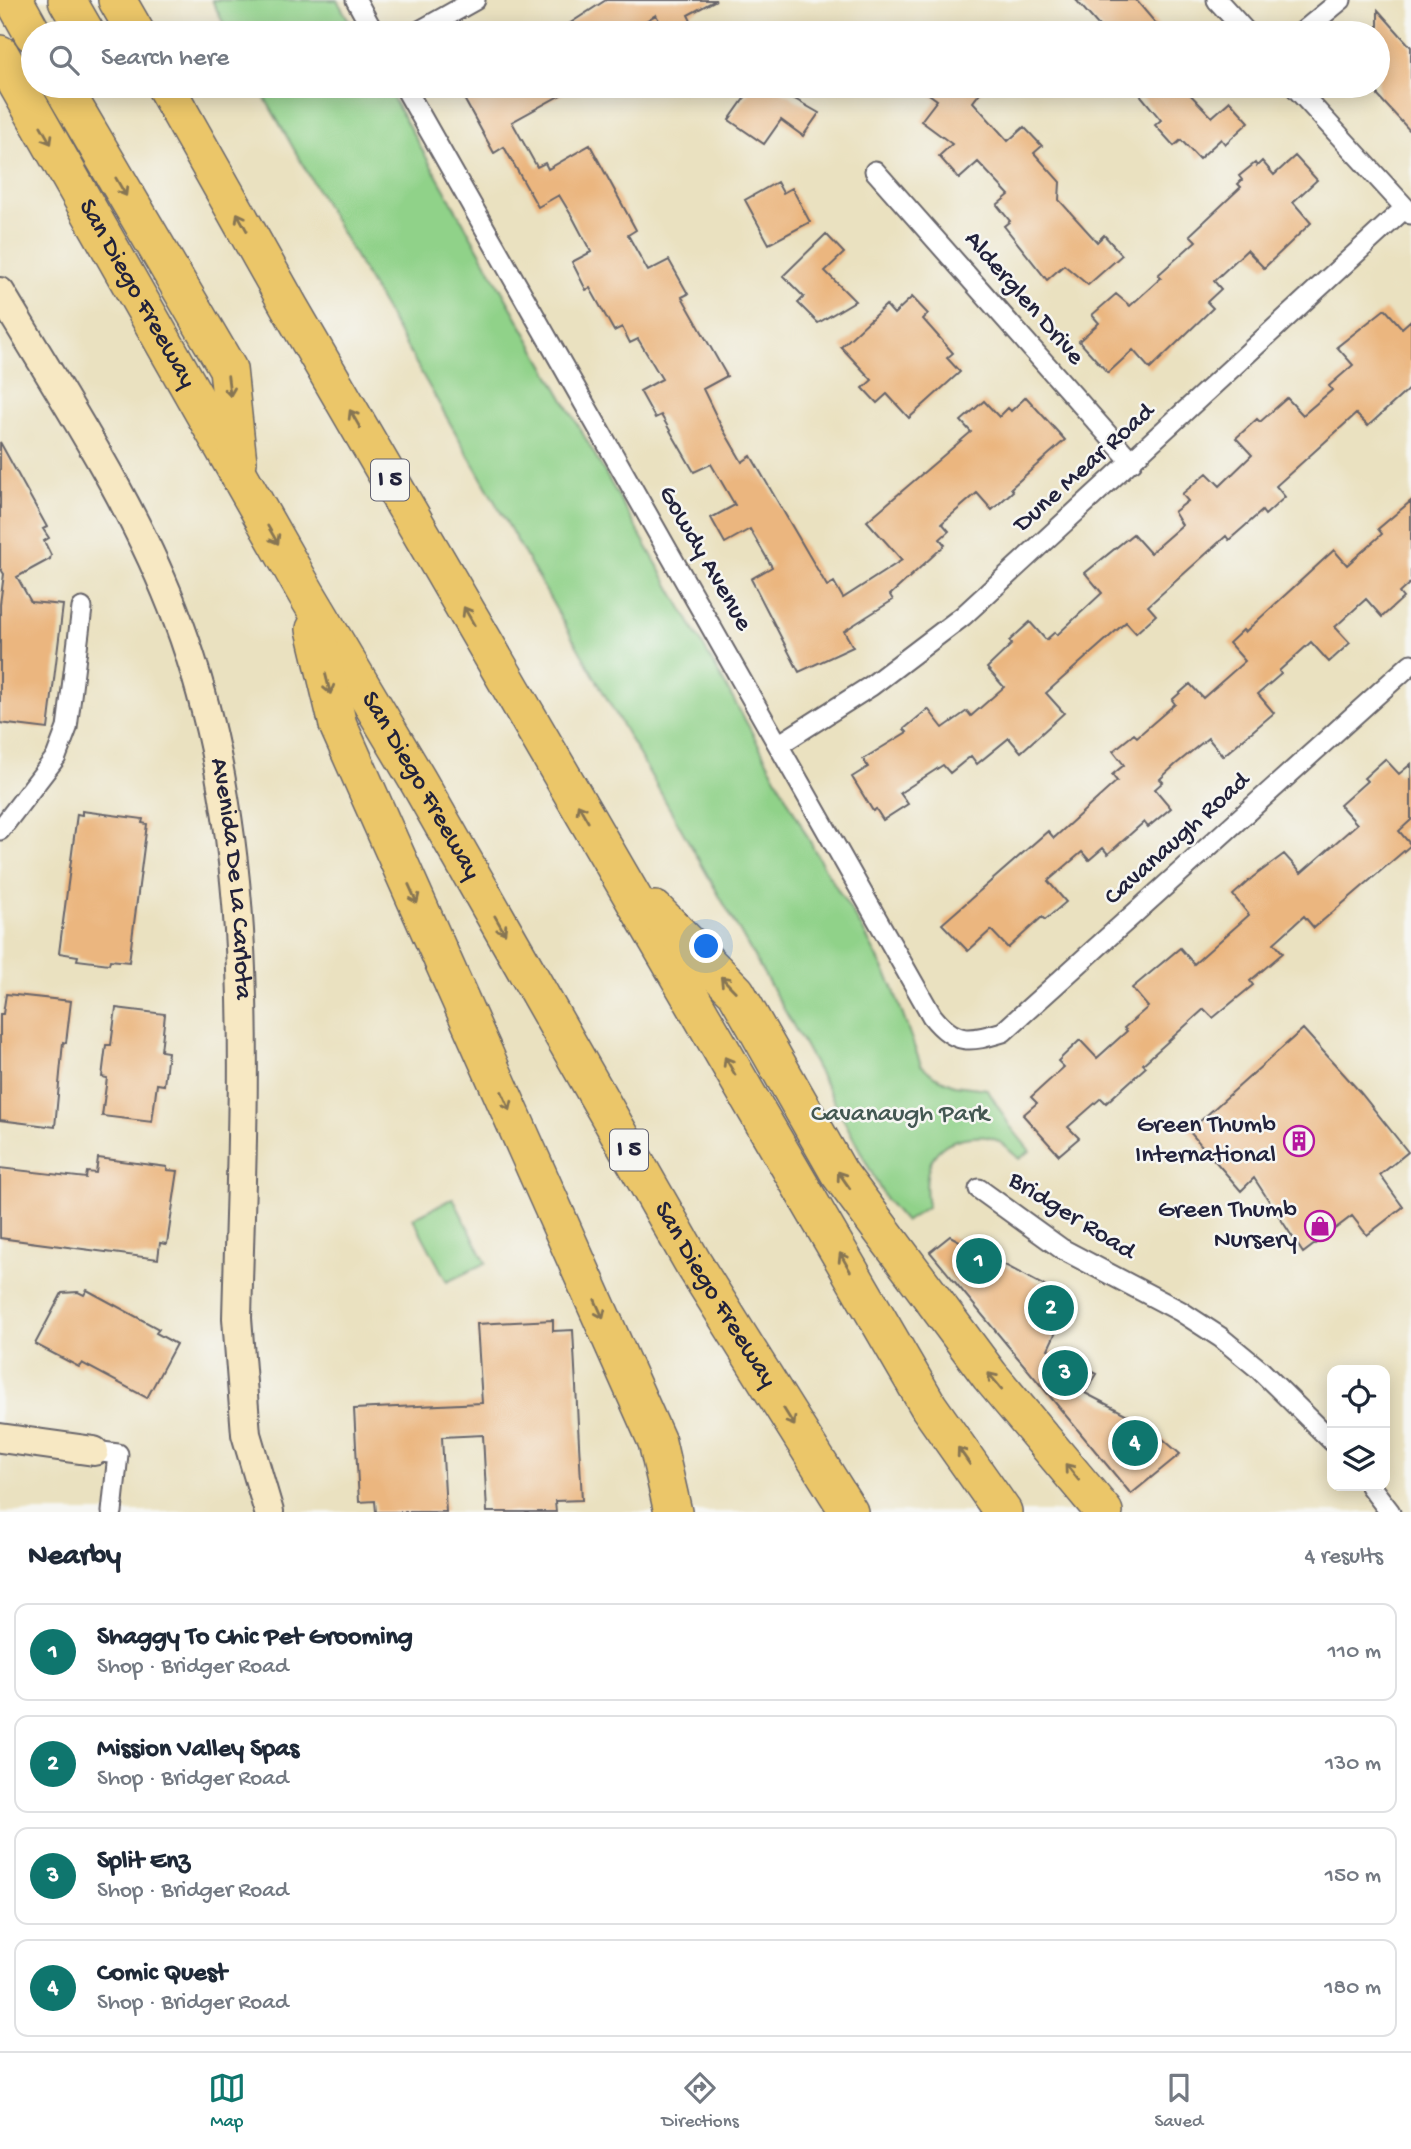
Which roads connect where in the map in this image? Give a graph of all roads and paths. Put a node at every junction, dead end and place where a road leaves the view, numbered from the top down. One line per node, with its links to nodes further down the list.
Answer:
1 (14, 0): 8 (highway)
2 (67, 0): 9 (highway)
3 (117, 0): 10 (highway)
4 (356, 0): 11 (street)
5 (475, 0): 12 (street)
6 (1217, 0): 13 (street)
7 (1341, 0): 14 (street)
8 (26, 21)
9 (79, 21)
10 (129, 21)
11 (367, 21)
12 (437, 21)
13 (1236, 21)
14 (1316, 21)
15 (0, 54): 16 (highway, San Diego Freeway / I 5, one-way to 16)
16 (21, 91)
17 (25, 98): 26 (highway, San Diego Freeway / I 5, one-way to 26)
18 (69, 98): 26 (highway, one-way to 26)
19 (172, 98): 32 (highway, I 5, one-way to 19)
20 (411, 98): 30 (street, Gowdy Avenue)
21 (1305, 98): 23 (street)
22 (875, 171): 25 (street, Alderglen Drive)
23 (1408, 211): 25 (street, Dune Mear Road)
24 (0, 292): 40 (main road, Avenida De La Carlota)
25 (1132, 462): 30 (street, Dune Mear Road)
26 (240, 477): 27 (highway, San Diego Freeway / I 5, one-way to 27)
27 (306, 593): 41 (highway, one-way to 41); 42 (highway, San Diego Freeway / I 5, one-way to 42)
28 (82, 608): 31 (street)
29 (1411, 664): 33 (street, Cavanaugh Road)
30 (779, 744): 33 (street, Gowdy Avenue)
31 (0, 831)
32 (617, 872): 43 (highway, I 5, one-way to 32); 44 (highway, one-way to 32)
33 (973, 1041)
34 (979, 1189): 35 (street, Bridger Road)
35 (1327, 1436)
36 (0, 1438): 37 (main road)
37 (94, 1451): 39 (street)
38 (1374, 1491): 45 (street)
39 (112, 1512)
40 (269, 1512)
41 (673, 1512)
42 (849, 1512)
43 (1003, 1512)
44 (1104, 1512)
45 (1390, 1512)

